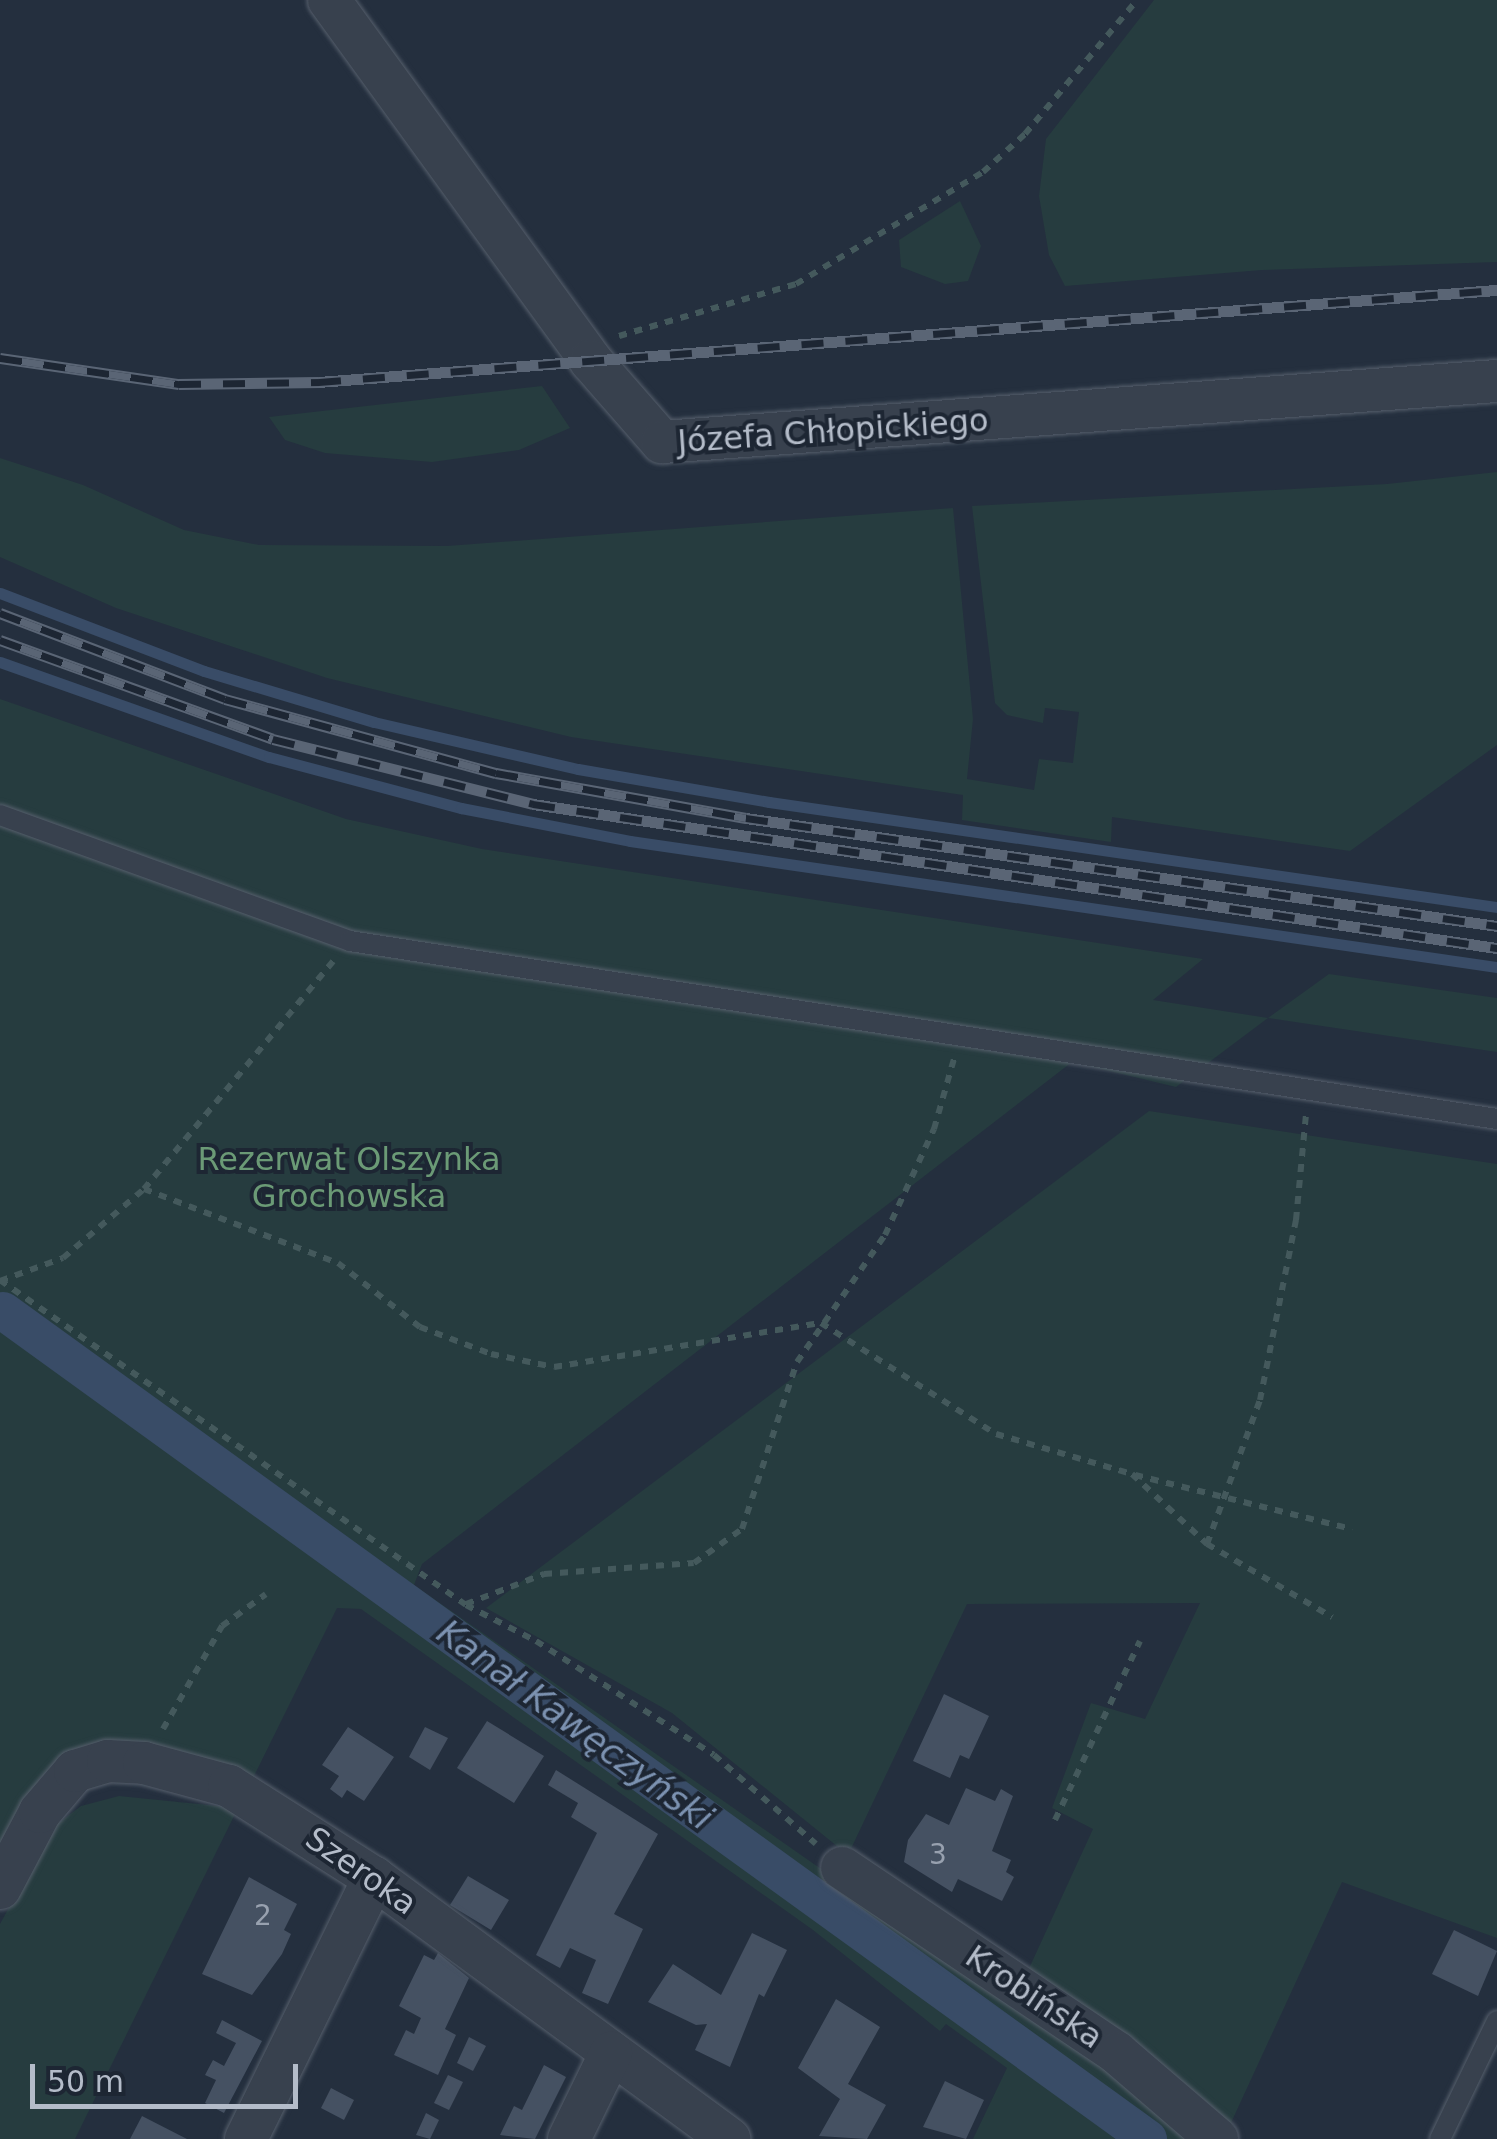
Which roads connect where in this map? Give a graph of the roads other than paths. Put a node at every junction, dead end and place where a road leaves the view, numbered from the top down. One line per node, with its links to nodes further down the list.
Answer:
1 (329, 0): 2 (street, Józefa Chłopickiego)
2 (1497, 381)
3 (0, 815): 4 (lane)
4 (1497, 1119)
5 (842, 1868): 13 (street, Krobińska)
6 (374, 1878): 7 (street, Szeroka); 9 (street, Szeroka); 10 (street)
7 (0, 1888)
8 (1497, 2021): 14 (lane)
9 (611, 2053): 11 (street); 12 (street, Szeroka)
10 (246, 2139)
11 (569, 2139)
12 (729, 2139)
13 (1217, 2139)
14 (1440, 2139)

